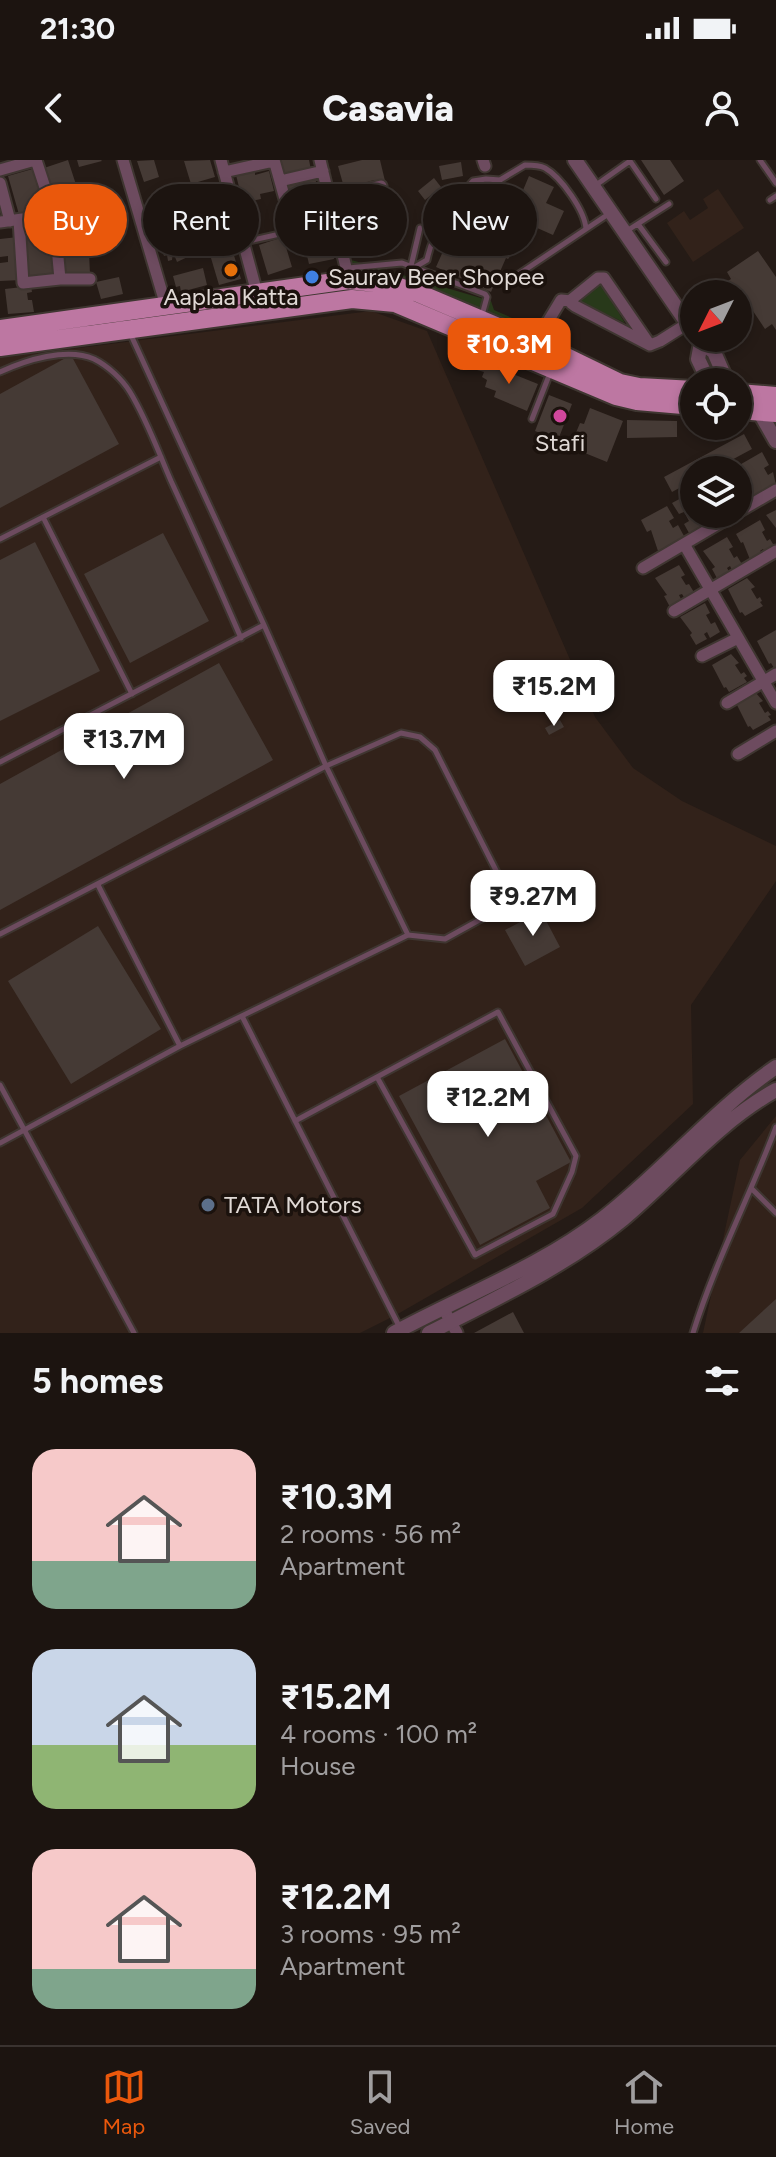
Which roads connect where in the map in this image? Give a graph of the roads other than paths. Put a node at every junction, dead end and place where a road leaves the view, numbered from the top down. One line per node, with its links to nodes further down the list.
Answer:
1 (36, 160): 8 (street); 12 (street)
2 (123, 160): 35 (street)
3 (274, 160): 6 (street); 9 (street)
4 (575, 160): 14 (street)
5 (760, 160): 11 (lane)
6 (222, 166)
7 (322, 166): 9 (street)
8 (0, 170)
9 (280, 181): 13 (street)
10 (0, 183): 18 (street)
11 (776, 183)
12 (44, 184)
13 (281, 184)
14 (593, 187): 15 (lane); 17 (street)
15 (656, 199)
16 (669, 204): 19 (lane)
17 (611, 212): 21 (lane); 22 (street)
18 (10, 221): 29 (street)
19 (638, 224): 22 (lane); 26 (lane)
20 (420, 228): 27 (lane)
21 (586, 229): 27 (lane); 31 (lane)
22 (624, 232): 37 (street)
23 (58, 256): 29 (street)
24 (247, 256): 32 (street)
25 (344, 256): 28 (street)
26 (666, 262)
27 (413, 266): 28 (lane); 38 (lane)
28 (348, 274): 32 (main road); 33 (street); 38 (main road)
29 (60, 279): 30 (street)
30 (90, 279)
31 (510, 280)
32 (257, 293): 35 (main road)
33 (352, 299): 40 (main road); 45 (main road)
34 (572, 301): 42 (street); 43 (street); 43 (street)
35 (166, 306): 36 (main road)
36 (122, 311): 39 (main road); 40 (lane)
37 (680, 313)
38 (481, 320): 42 (main road)
39 (0, 329)
40 (128, 330): 44 (main road); 65 (lane)
41 (680, 338): 43 (street)
42 (535, 343): 47 (main road)
43 (650, 345)
44 (0, 347)
45 (551, 368): 50 (main road); 52 (lane)
46 (0, 372): 54 (lane)
47 (680, 389)
48 (776, 396): 49 (main road)
49 (752, 401)
50 (680, 405)
51 (768, 413): 53 (street)
52 (532, 419)
53 (776, 441)
54 (161, 457): 57 (lane); 66 (lane)
55 (776, 490): 56 (street)
56 (752, 504)
57 (43, 517): 59 (lane); 71 (lane)
58 (711, 528): 60 (street)
59 (0, 539)
60 (684, 544): 62 (street); 63 (street)
61 (776, 551): 63 (street)
62 (643, 568)
63 (710, 589): 64 (street); 67 (street)
64 (674, 611)
65 (264, 625): 66 (lane); 77 (lane)
66 (241, 638): 71 (lane)
67 (738, 638): 68 (street); 70 (street)
68 (702, 656)
69 (776, 674): 70 (street)
70 (763, 681): 72 (street); 73 (street)
71 (132, 694): 76 (lane)
72 (727, 703)
73 (776, 703)
74 (776, 731): 75 (street)
75 (738, 754)
76 (0, 762)
77 (326, 766): 78 (lane); 80 (lane); 80 (lane)
78 (98, 885): 79 (lane); 82 (lane)
79 (0, 934)
80 (408, 935): 81 (lane)
81 (242, 1016): 82 (lane); 87 (lane)
82 (180, 1046): 89 (lane)
83 (776, 1067): 93 (street)
84 (377, 1077): 84 (lane); 87 (lane)
85 (0, 1085): 89 (lane)
86 (776, 1090): 94 (street)
87 (295, 1121): 95 (lane)
88 (776, 1127): 91 (lane)
89 (25, 1130): 90 (lane); 96 (lane)
90 (0, 1143)
91 (752, 1189): 92 (lane); 98 (lane)
92 (776, 1213)
93 (443, 1308): 94 (street); 95 (street)
94 (454, 1327): 97 (street)
95 (397, 1331)
96 (134, 1333)
97 (429, 1333)
98 (693, 1333)

